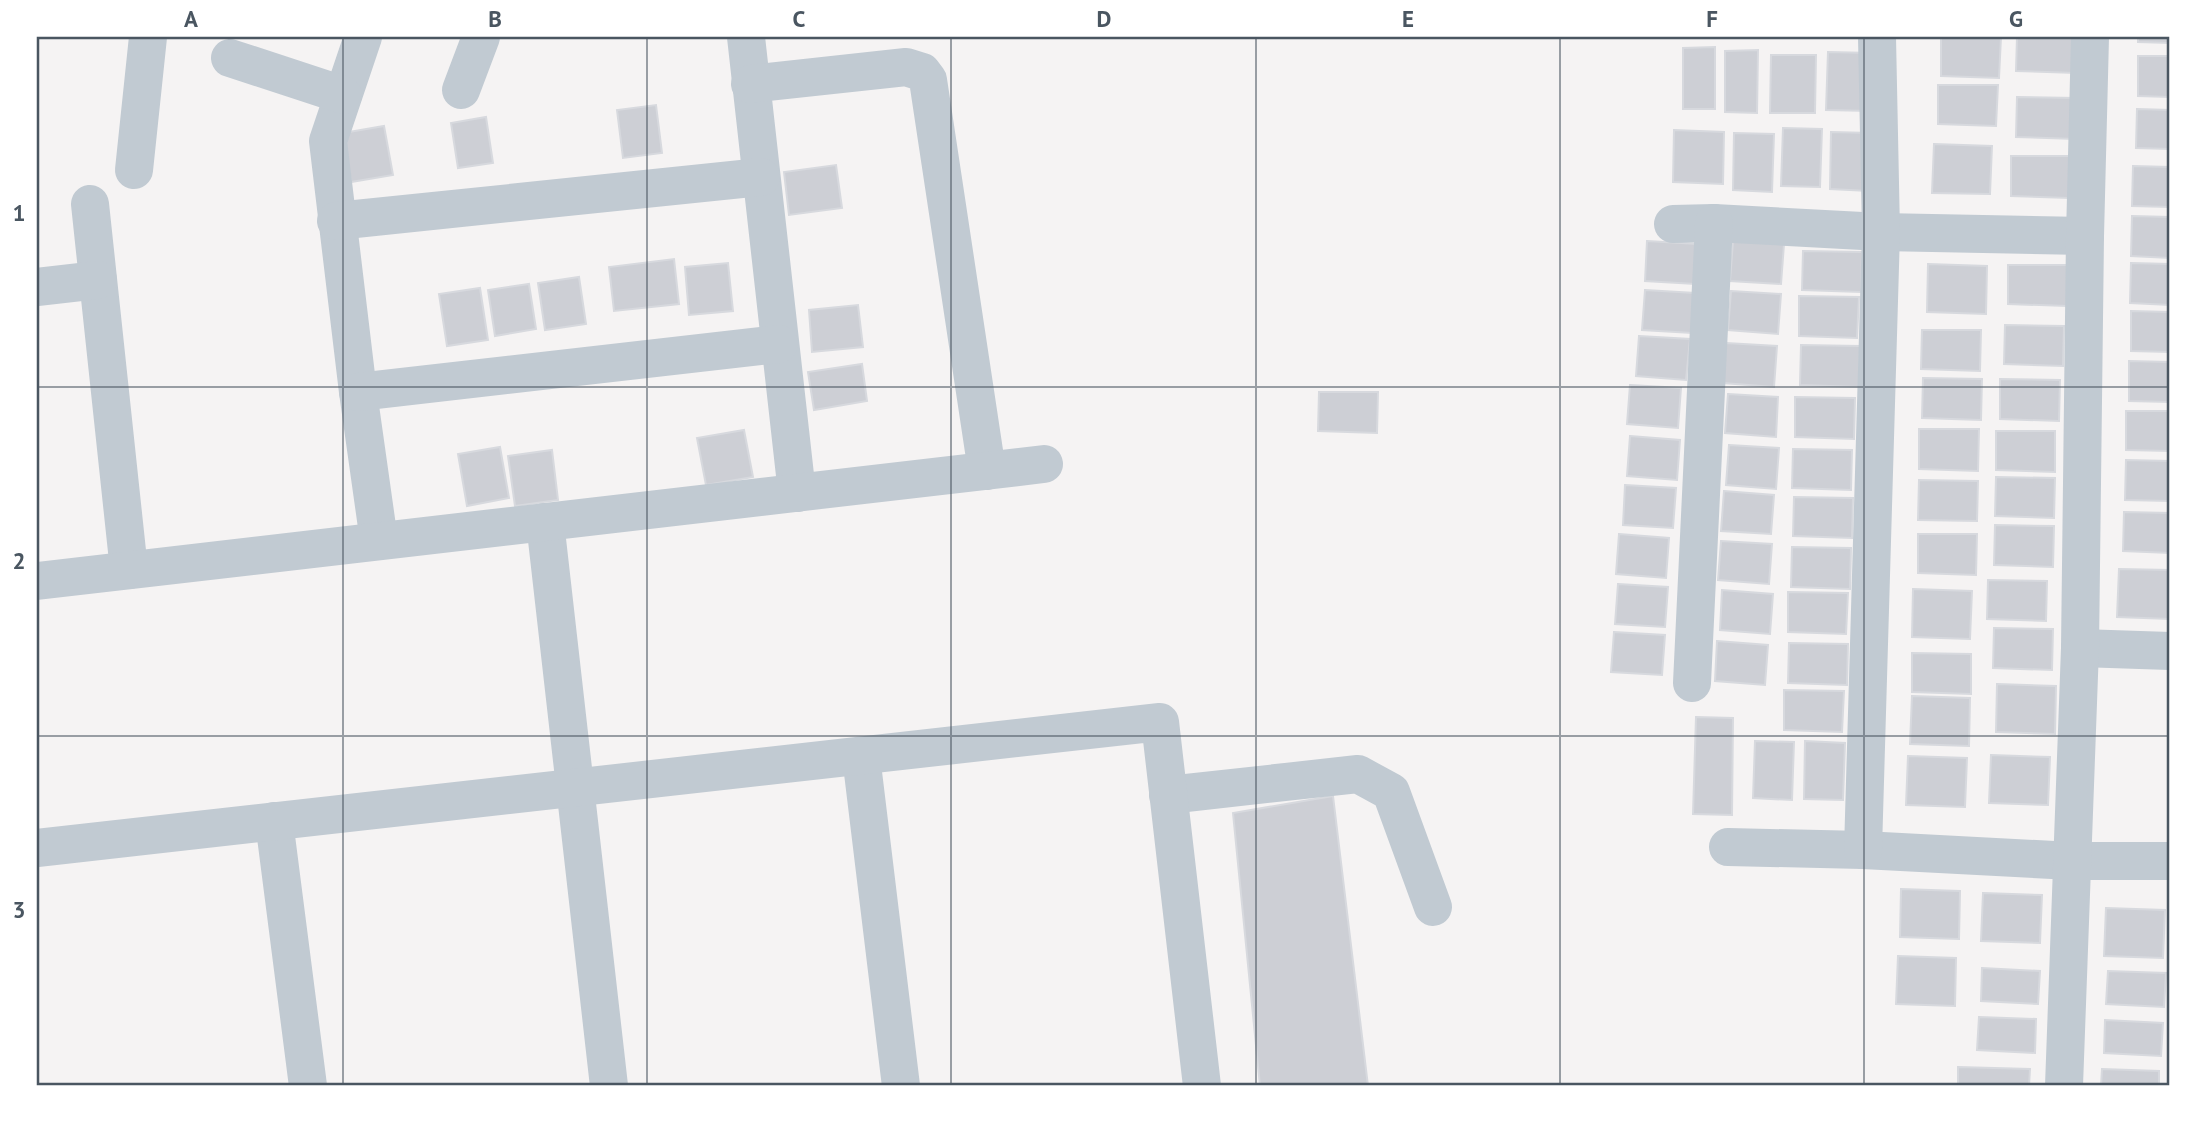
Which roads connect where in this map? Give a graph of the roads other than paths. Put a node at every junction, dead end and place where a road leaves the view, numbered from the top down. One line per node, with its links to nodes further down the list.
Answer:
1 (148, 37): 11 (street)
2 (363, 37): 10 (street)
3 (481, 37): 9 (street)
4 (746, 37): 8 (street)
5 (1877, 37): 17 (street)
6 (2090, 37): 18 (street)
7 (230, 58): 10 (street)
8 (750, 84): 12 (street); 24 (street)
9 (461, 90)
10 (343, 95): 14 (street)
11 (134, 170)
12 (761, 177): 14 (street); 21 (street)
13 (90, 204): 19 (street)
14 (336, 221): 22 (street)
15 (1714, 223): 16 (street); 17 (street); 32 (street)
16 (1673, 224)
17 (1881, 232): 18 (street); 39 (street)
18 (2085, 236): 30 (street)
19 (98, 280): 20 (street); 28 (street)
20 (37, 286)
21 (779, 344): 22 (street); 25 (street)
22 (358, 392): 27 (street)
23 (1044, 464): 24 (street)
24 (988, 471): 25 (street)
25 (797, 493): 26 (street)
26 (545, 522): 27 (street); 34 (street)
27 (379, 541): 28 (street)
28 (129, 570): 29 (street)
29 (37, 581)
30 (2080, 648): 31 (street); 40 (street)
31 (2170, 651)
32 (1692, 683)
33 (861, 756): 34 (street); 35 (street); 45 (street)
34 (575, 788): 36 (street); 44 (street)
35 (1168, 795): 42 (street); 46 (street)
36 (274, 821): 38 (street); 43 (street)
37 (1728, 847): 39 (street)
38 (37, 848)
39 (1864, 850): 40 (street)
40 (2072, 861): 41 (street); 47 (street)
41 (2170, 861)
42 (1433, 907)
43 (308, 1086)
44 (609, 1086)
45 (901, 1086)
46 (1202, 1086)
47 (2064, 1086)

